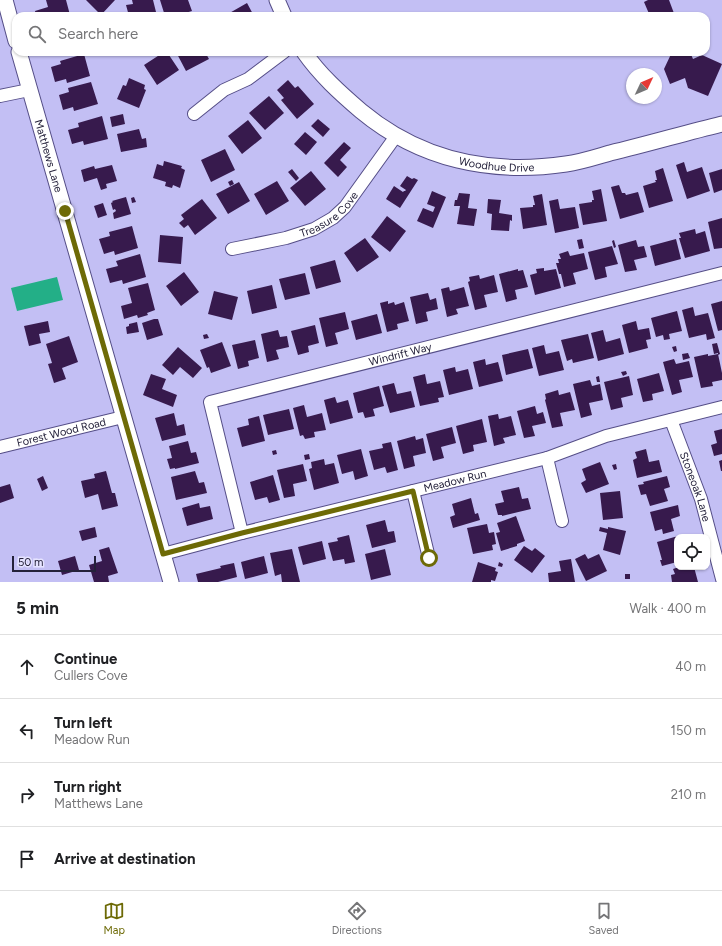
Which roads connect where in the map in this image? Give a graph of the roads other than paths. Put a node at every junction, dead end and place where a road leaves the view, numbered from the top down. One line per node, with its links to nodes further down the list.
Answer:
1 (5, 0): 4 (street)
2 (277, 0): 3 (street)
3 (282, 12)
4 (12, 26)
5 (20, 56): 8 (street, Matthews Lane)
6 (279, 56): 10 (street)
7 (307, 56): 12 (street, Woodhue Drive)
8 (30, 90): 9 (street); 16 (street, Matthews Lane)
9 (0, 96)
10 (194, 114)
11 (722, 124): 12 (street, Woodhue Drive)
12 (396, 136): 13 (street, Treasure Cove)
13 (232, 249)
14 (722, 273): 22 (street, Windrift Way)
15 (722, 407): 17 (street, Meadow Run)
16 (123, 417): 18 (street, Forest Wood Road); 23 (street, Matthews Lane)
17 (670, 420): 19 (street, Meadow Run); 25 (street, Stoneoak Lane)
18 (0, 447)
19 (547, 458): 20 (street, Meadow Run); 21 (street)
20 (413, 491): 22 (street, Meadow Run); 24 (street)
21 (562, 521)
22 (242, 533): 23 (street, Meadow Run)
23 (163, 554): 26 (street, Matthews Lane)
24 (429, 558)
25 (722, 579)
26 (171, 582)

